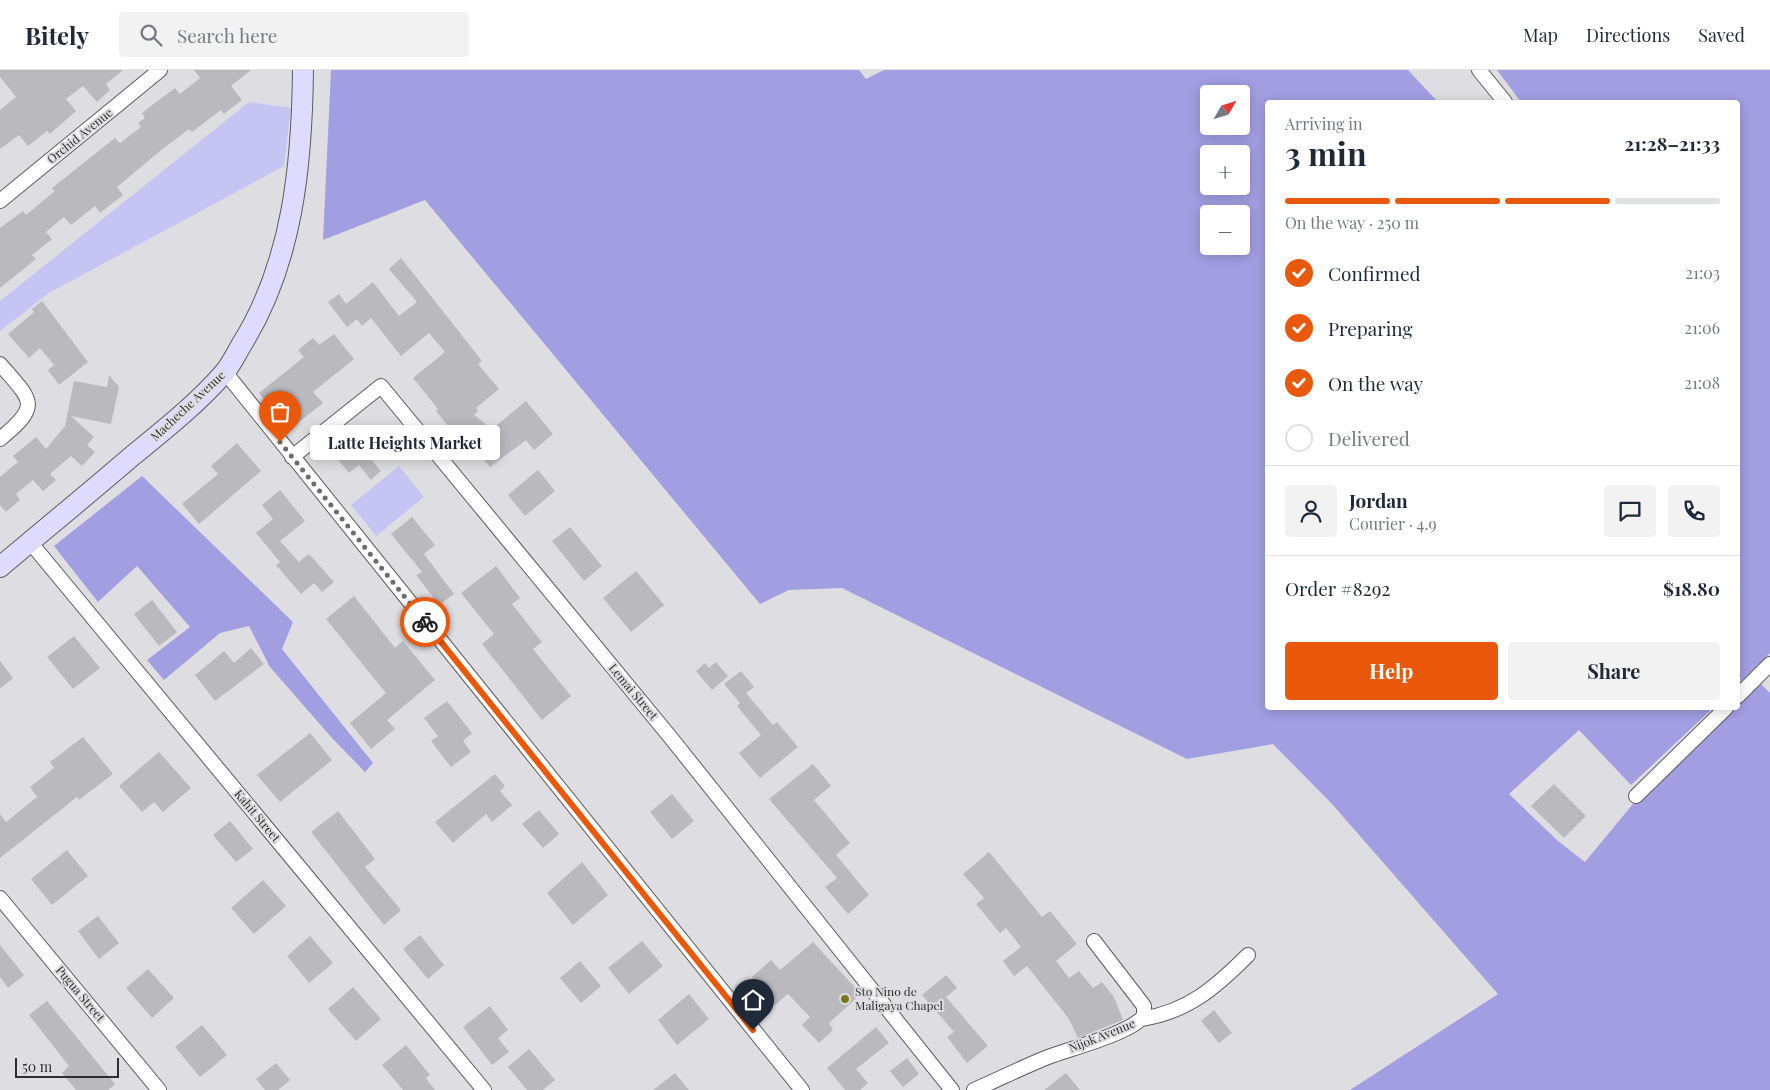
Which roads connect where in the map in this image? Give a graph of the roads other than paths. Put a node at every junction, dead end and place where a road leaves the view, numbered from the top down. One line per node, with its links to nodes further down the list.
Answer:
1 (160, 70): 5 (street, Orchid Avenue)
2 (303, 70): 7 (main road, Macheche Avenue)
3 (1479, 70): 4 (street)
4 (1503, 100)
5 (0, 201)
6 (0, 364): 8 (street)
7 (225, 372): 9 (street); 10 (main road, Macheche Avenue)
8 (0, 439)
9 (292, 457): 22 (street); 23 (street, Lemai Street)
10 (30, 542): 11 (main road, Macheche Avenue); 21 (street, Kahit Street)
11 (0, 567)
12 (1770, 664): 13 (street)
13 (1740, 694)
14 (1724, 710): 15 (street)
15 (1636, 796)
16 (0, 898): 20 (street, Pugua Street)
17 (1094, 941): 19 (street, Nijok Avenue)
18 (1248, 956): 19 (street)
19 (1141, 1019): 24 (street, Nijok Avenue)
20 (159, 1090)
21 (484, 1090)
22 (802, 1090)
23 (952, 1090)
24 (974, 1090)

